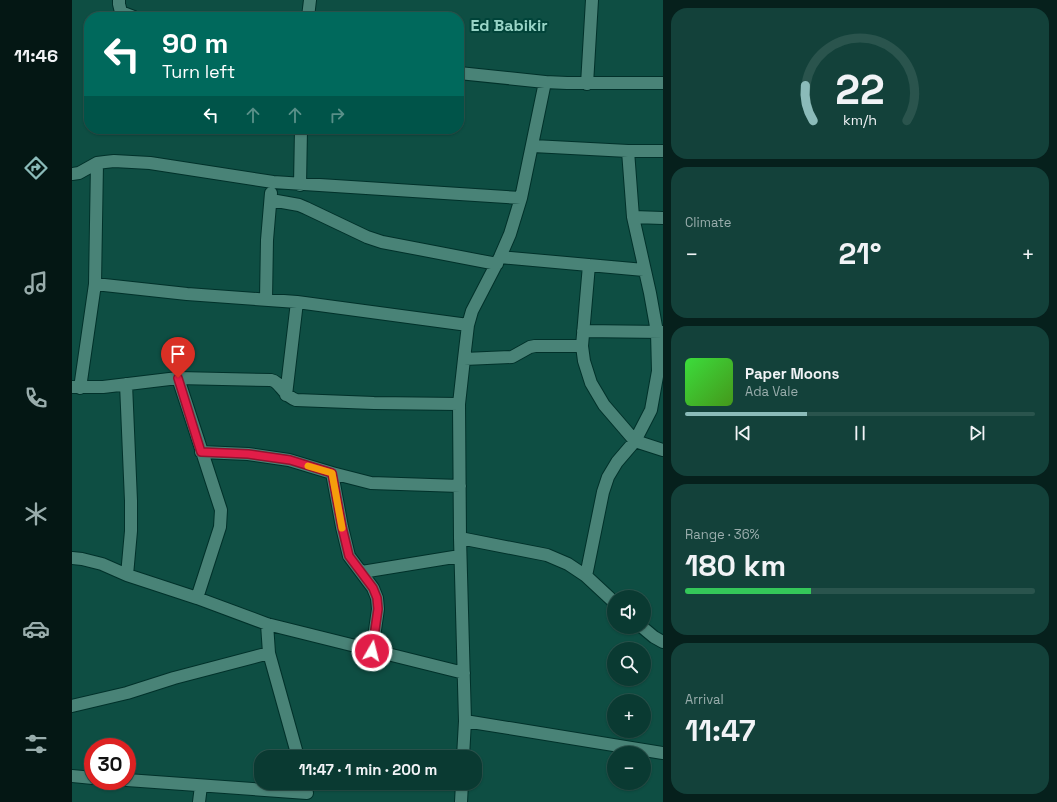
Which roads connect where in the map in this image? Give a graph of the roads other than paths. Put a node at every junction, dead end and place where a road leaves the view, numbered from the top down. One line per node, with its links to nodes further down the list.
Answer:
1 (119, 0): 4 (street)
2 (310, 0): 5 (street)
3 (592, 0): 9 (street)
4 (122, 12)
5 (309, 12)
6 (464, 74): 7 (street)
7 (545, 82): 9 (street); 11 (street)
8 (663, 83): 9 (street)
9 (587, 84)
10 (301, 134): 17 (street)
11 (533, 146): 12 (street); 18 (street)
12 (628, 151): 13 (street); 20 (street)
13 (663, 151)
14 (97, 163): 15 (street); 16 (street); 25 (street)
15 (72, 174)
16 (272, 182): 17 (street); 19 (street)
17 (300, 185): 18 (street)
18 (521, 198): 22 (street)
19 (271, 200): 22 (street); 26 (street)
20 (633, 217): 21 (street); 24 (street)
21 (663, 218)
22 (498, 261): 23 (street); 28 (street)
23 (589, 265): 24 (street); 29 (street)
24 (644, 270): 30 (street)
25 (95, 284): 26 (street); 36 (street)
26 (266, 299): 27 (street)
27 (297, 302): 28 (street); 37 (street)
28 (468, 325): 32 (street)
29 (583, 331): 30 (street); 31 (street)
30 (660, 332): 33 (street)
31 (582, 346): 32 (street); 39 (street)
32 (464, 359): 38 (street)
33 (661, 371): 39 (street)
34 (178, 378): 35 (street); 37 (street); 41 (street)
35 (126, 384): 36 (street); 48 (street)
36 (76, 387)
37 (286, 395): 38 (street)
38 (459, 404): 43 (street)
39 (635, 441): 40 (street); 49 (street)
40 (663, 450)
41 (201, 452): 42 (street); 51 (street)
42 (332, 473): 43 (street); 47 (street)
43 (460, 486): 44 (street)
44 (460, 538): 45 (street); 49 (street)
45 (460, 556): 47 (street); 57 (street)
46 (72, 558): 48 (street)
47 (362, 572): 55 (street)
48 (127, 575): 51 (street)
49 (586, 576): 50 (street)
50 (607, 596)
51 (197, 598): 52 (street)
52 (267, 624): 55 (street); 56 (street)
53 (650, 634): 54 (street)
54 (663, 642)
55 (372, 651): 57 (street)
56 (269, 653): 58 (street); 60 (street)
57 (464, 673): 59 (street)
58 (72, 706)
59 (465, 721): 61 (street); 62 (street)
60 (296, 750)
61 (463, 750)
62 (663, 753)
63 (72, 776): 64 (street)
64 (84, 777)
65 (136, 781): 66 (street)
66 (201, 786): 68 (street); 69 (street)
67 (462, 790): 70 (street)
68 (307, 793)
69 (199, 802)
70 (461, 802)

